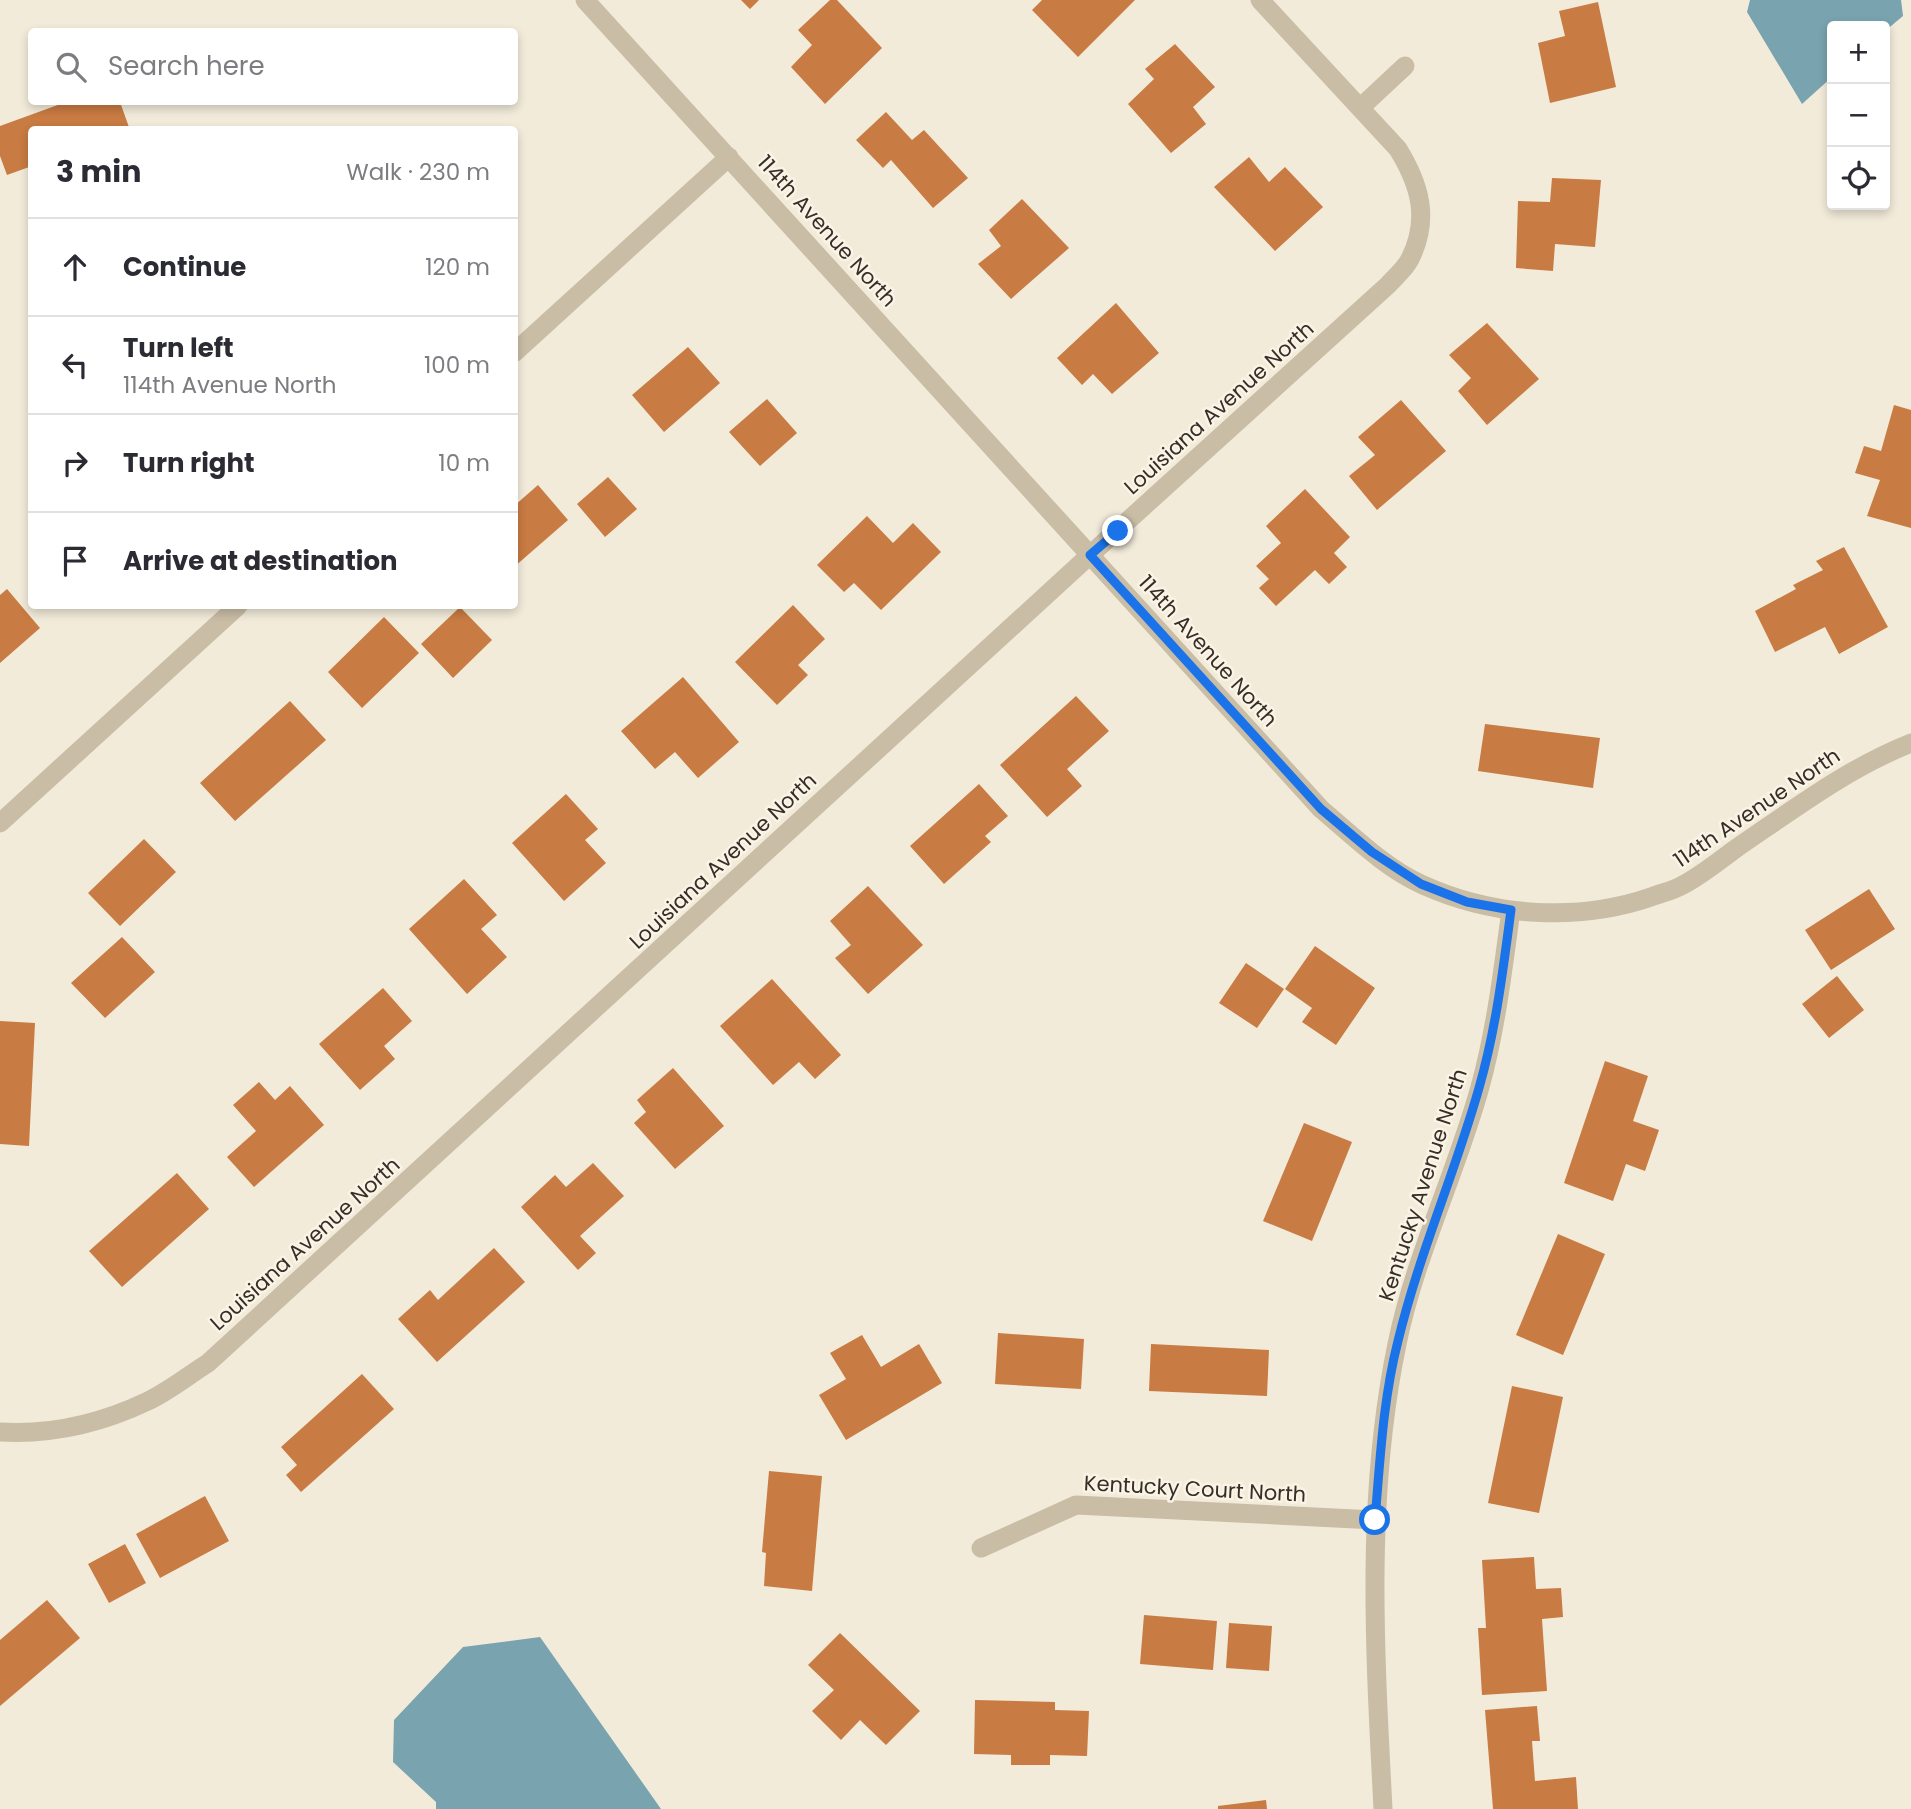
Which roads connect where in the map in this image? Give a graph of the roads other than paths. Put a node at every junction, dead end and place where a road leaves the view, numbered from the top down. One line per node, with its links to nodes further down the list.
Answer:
1 (585, 0): 5 (street, 114th Avenue North)
2 (1260, 0): 4 (street)
3 (1405, 66): 4 (street)
4 (1360, 108): 7 (street, Louisiana Avenue North)
5 (729, 157): 6 (street); 7 (street, 114th Avenue North)
6 (518, 350)
7 (1090, 555): 11 (street, 114th Avenue North); 12 (street, Louisiana Avenue North)
8 (235, 609): 10 (street)
9 (1911, 743): 11 (street, 114th Avenue North)
10 (0, 823)
11 (1511, 910): 13 (street, Kentucky Avenue North)
12 (0, 1432)
13 (1375, 1520): 14 (street, Kentucky Court North); 15 (street, Kentucky Avenue North)
14 (981, 1548)
15 (1383, 1809)

